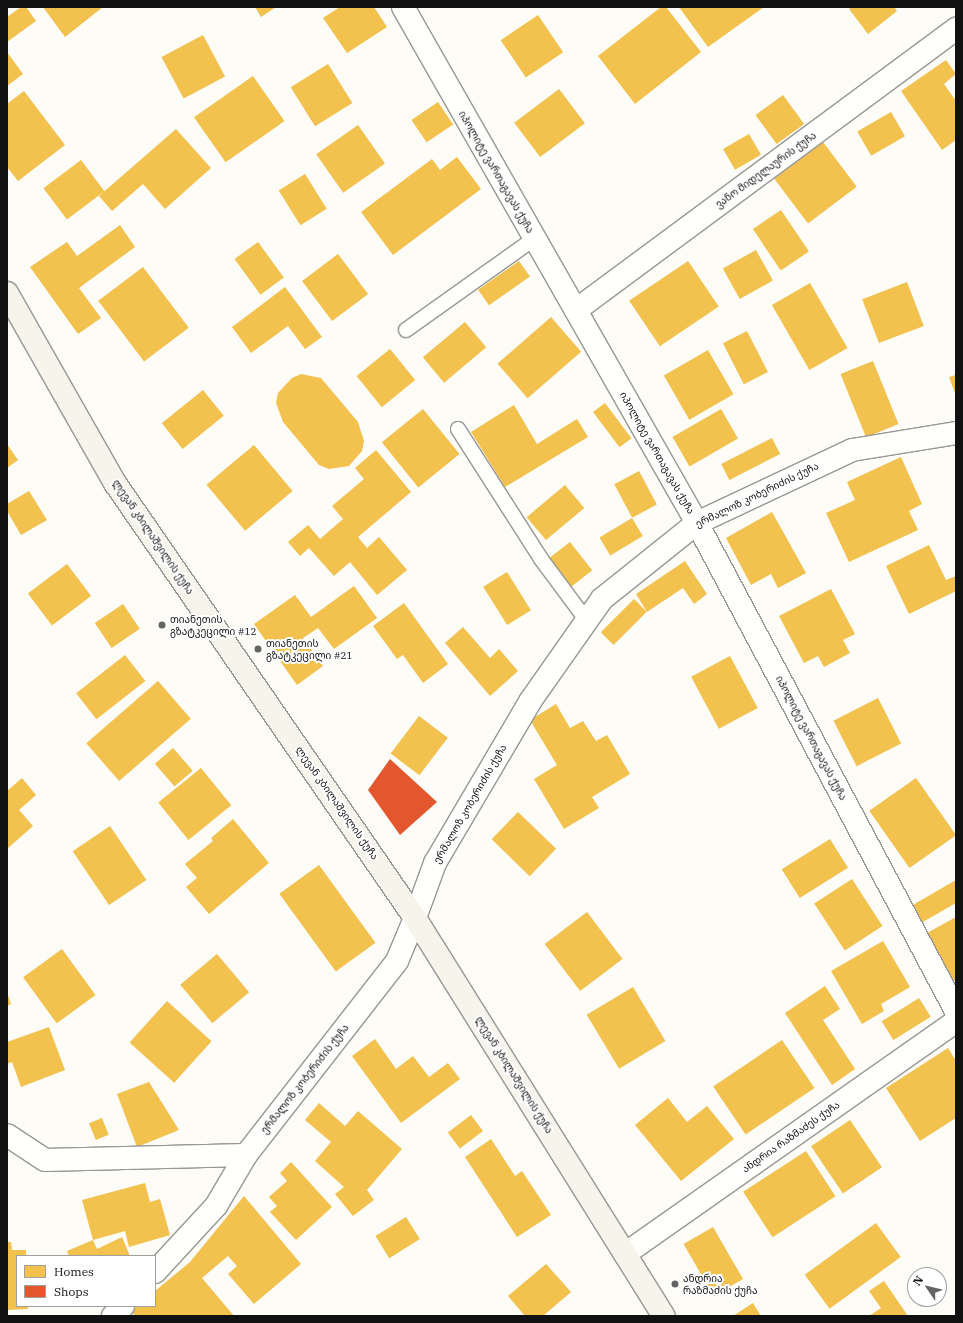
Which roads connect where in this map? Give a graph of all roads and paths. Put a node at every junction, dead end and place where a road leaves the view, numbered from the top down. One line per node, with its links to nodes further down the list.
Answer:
1 (403, 7): 3 (street, იპოლიტე ვართაგავას ქუჩა)
2 (956, 30): 5 (street, ვანო მიდელაურის ქუჩა)
3 (535, 238): 5 (street, იპოლიტე ვართაგავას ქუჩა); 6 (lane)
4 (7, 293): 11 (main road, ლევან კბილაშვილის ქუჩა)
5 (576, 310): 9 (street, იპოლიტე ვართაგავას ქუჩა)
6 (406, 330)
7 (458, 429): 10 (lane)
8 (956, 433): 9 (street, ერმალოზ კობერიძის ქუჩა)
9 (697, 523): 10 (street, ერმალოზ კობერიძის ქუჩა); 12 (street, იპოლიტე ვართაგავას ქუჩა)
10 (586, 621): 11 (street, ერმალოზ კობერიძის ქუჩა)
11 (416, 918): 15 (street, ერმალოზ კობერიძის ქუჩა); 16 (main road, ლევან კბილაშვილის ქუჩა)
12 (956, 1011)
13 (956, 1021): 16 (street, ანდრია რაზმაძეს ქუჩა)
14 (7, 1135): 15 (street)
15 (246, 1155): 17 (street, ერმალოზ კობერიძის ქუჩა)
16 (625, 1254): 20 (main road, ლევან კბილაშვილის ქუჩა)
17 (156, 1271)
18 (122, 1307): 19 (street)
19 (113, 1316)
20 (664, 1316)

